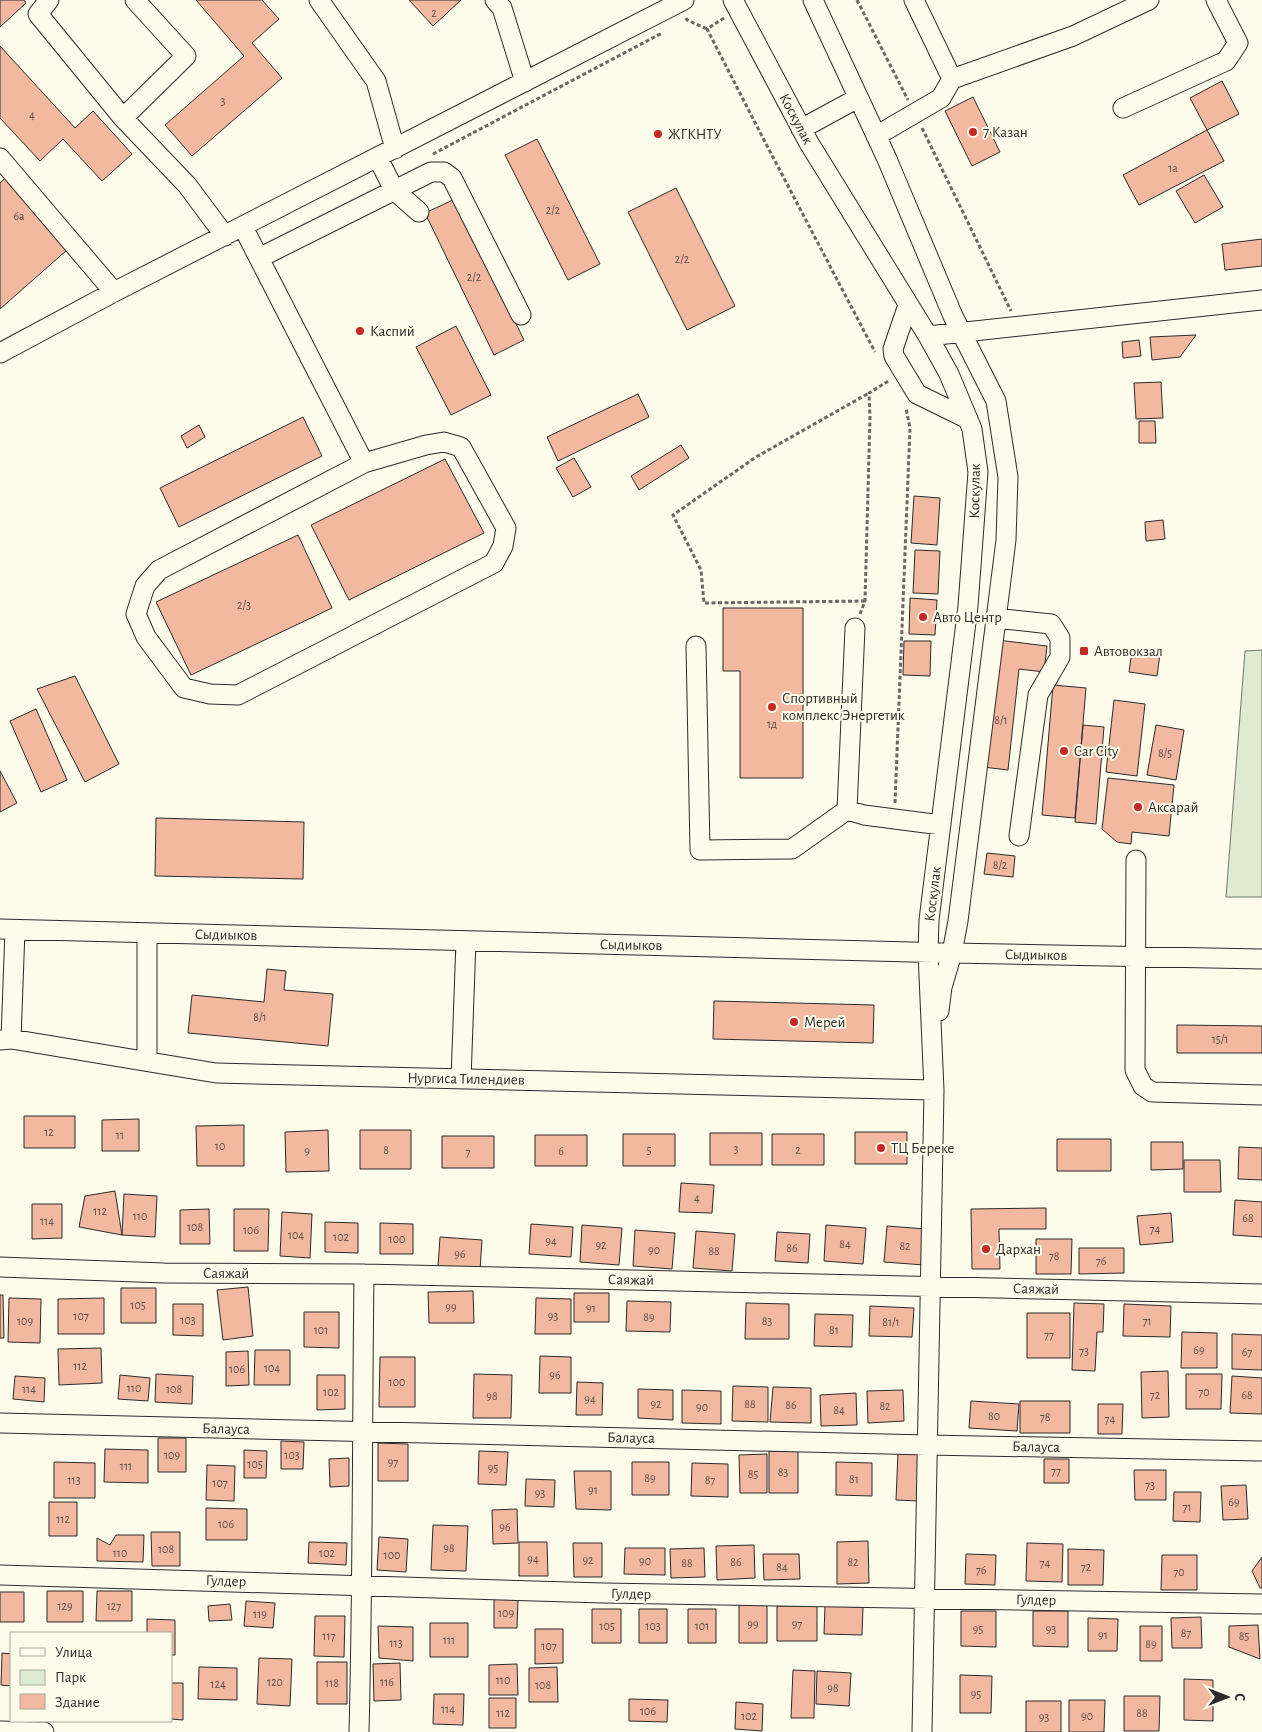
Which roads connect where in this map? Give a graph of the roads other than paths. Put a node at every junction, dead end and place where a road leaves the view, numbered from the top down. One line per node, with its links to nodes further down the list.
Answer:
1 (49, 0): 15 (street)
2 (135, 0): 15 (street)
3 (319, 0): 18 (street)
4 (495, 0): 12 (street)
5 (684, 0): 12 (street)
6 (813, 0): 13 (street, Коскулак)
7 (914, 0): 11 (street)
8 (1149, 0): 11 (street)
9 (1216, 0): 14 (street)
10 (736, 4): 16 (street, Коскулак)
11 (952, 79): 17 (street)
12 (525, 82): 18 (street)
13 (858, 98): 16 (street); 17 (street, Коскулак)
14 (1122, 108)
15 (123, 118): 24 (street)
16 (801, 129): 28 (street, Коскулак)
17 (876, 136): 30 (street, Коскулак)
18 (395, 149): 19 (street)
19 (378, 158): 21 (street); 23 (street)
20 (3, 167): 26 (street)
21 (394, 190): 22 (street); 25 (street); 29 (street)
22 (419, 212)
23 (243, 227): 24 (street); 25 (street)
24 (225, 236): 26 (street)
25 (259, 258): 34 (street)
26 (114, 292): 32 (street)
27 (1262, 300): 30 (street)
28 (908, 305): 31 (street, Коскулак); 33 (street)
29 (521, 316)
30 (961, 332): 31 (street); 35 (street, Коскулак)
31 (928, 336): 33 (street, Коскулак)
32 (0, 353)
33 (968, 419): 39 (street, Коскулак)
34 (364, 463): 34 (street)
35 (995, 618): 40 (street); 46 (street, Коскулак)
36 (855, 628): 38 (street)
37 (696, 646): 38 (street)
38 (847, 810): 39 (street)
39 (941, 825): 45 (street, Коскулак)
40 (1019, 836)
41 (1136, 860): 47 (street)
42 (8, 929): 43 (street, Сыдиыков); 49 (street)
43 (147, 933): 44 (street, Сыдиыков); 50 (street)
44 (466, 941): 45 (street, Сыдиыков); 52 (street)
45 (928, 952): 46 (street, Сыдиыков); 51 (street, Коскулак)
46 (952, 953): 47 (street, Сыдиыков); 51 (street, Коскулак)
47 (1136, 956): 48 (street, Сыдиыков); 54 (street)
48 (1262, 958)
49 (6, 1039): 50 (street, Нургиса Тилендиев)
50 (147, 1061): 52 (street, Нургиса Тилендиев)
51 (934, 1069): 53 (street)
52 (461, 1079): 53 (street, Нургиса Тилендиев)
53 (934, 1090): 57 (street)
54 (1262, 1095)
55 (0, 1268): 56 (street, Саяжай)
56 (364, 1274): 57 (street, Саяжай); 60 (street)
57 (930, 1287): 58 (street, Саяжай); 61 (street)
58 (1262, 1294)
59 (0, 1423): 60 (street, Балауса)
60 (362, 1432): 61 (street, Балауса); 64 (street)
61 (927, 1445): 62 (street, Балауса); 65 (street)
62 (1262, 1451)
63 (0, 1575): 64 (street, Гулдер)
64 (362, 1585): 65 (street, Гулдер); 69 (street)
65 (925, 1598): 66 (street, Гулдер); 70 (street)
66 (1262, 1604)
67 (0, 1731): 68 (street)
68 (44, 1732)
69 (359, 1732)
70 (922, 1732)

